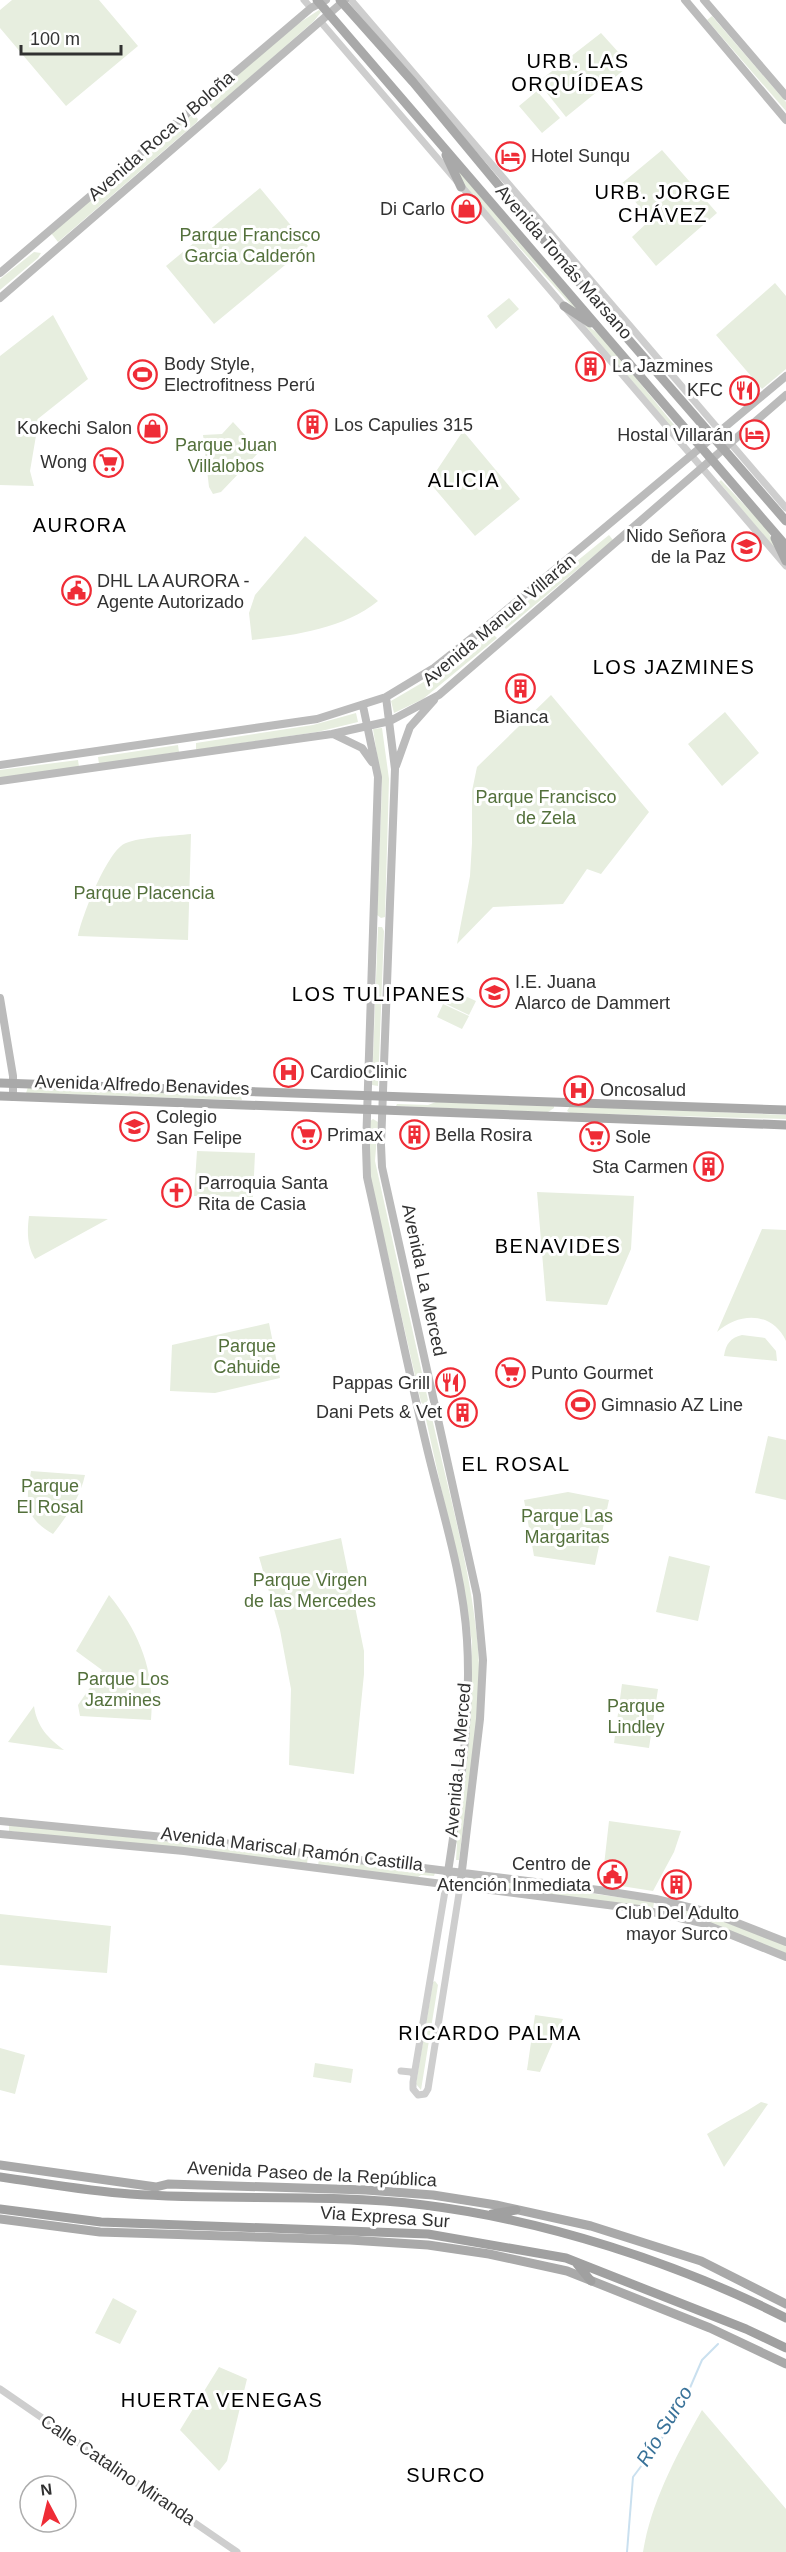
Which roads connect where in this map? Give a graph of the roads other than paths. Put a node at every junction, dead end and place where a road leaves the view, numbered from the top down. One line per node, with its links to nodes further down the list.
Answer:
1 (304, 0): 5 (street, Avenida Tomás Marsano)
2 (685, 0): 9 (main road)
3 (704, 0): 8 (main road)
4 (345, 1): 6 (main road, Avenida Roca y Boloña); 18 (main road, Avenida Tomás Marsano)
5 (318, 3): 6 (main road, Avenida Tomás Marsano); 12 (main road, Avenida Roca y Boloña)
6 (329, 14): 7 (main road, Avenida Roca y Boloña); 10 (main road, Avenida Tomás Marsano)
7 (320, 21): 11 (street, Avenida Tomás Marsano); 13 (main road, Avenida Roca y Boloña)
8 (786, 96)
9 (786, 120)
10 (439, 142): 11 (main road); 15 (main road, Avenida Tomás Marsano)
11 (461, 187): 14 (street, Avenida Tomás Marsano)
12 (0, 273)
13 (0, 298)
14 (564, 306): 15 (main road); 21 (street, Avenida Tomás Marsano)
15 (600, 331): 20 (main road, Avenida Tomás Marsano)
16 (786, 376): 18 (main road, Avenida Manuel Villarán)
17 (786, 395): 19 (main road, Avenida Manuel Villarán)
18 (717, 434): 19 (main road, Avenida Tomás Marsano); 20 (main road, Avenida Manuel Villarán)
19 (727, 445): 22 (main road, Avenida Manuel Villarán); 24 (street, Avenida Tomás Marsano); 25 (main road, Avenida Tomás Marsano)
20 (701, 448): 21 (main road, Avenida Manuel Villarán); 22 (main road, Avenida Tomás Marsano)
21 (692, 455): 23 (street, Avenida Tomás Marsano); 26 (main road, Avenida Manuel Villarán)
22 (711, 460): 23 (main road, Avenida Manuel Villarán); 27 (main road, Avenida Tomás Marsano)
23 (702, 467): 28 (main road, Avenida Manuel Villarán); 31 (street, Avenida Tomás Marsano)
24 (786, 508)
25 (786, 521)
26 (608, 525): 28 (main road); 33 (main road, Avenida Manuel Villarán)
27 (769, 525): 29 (main road, Avenida Tomás Marsano); 30 (main road)
28 (620, 539): 32 (main road, Avenida Manuel Villarán)
29 (786, 546)
30 (786, 561)
31 (786, 566)
32 (439, 695): 35 (main road, Avenida Manuel Villarán); 39 (main road)
33 (386, 697): 34 (main road, Avenida Manuel Villarán); 35 (main road)
34 (363, 706): 36 (main road, Avenida La Merced); 38 (main road, Avenida Manuel Villarán)
35 (390, 721): 36 (main road, Avenida Manuel Villarán); 39 (main road)
36 (369, 725): 37 (main road, Avenida Manuel Villarán); 40 (main road, Avenida La Merced)
37 (332, 734): 40 (main road); 41 (main road, Avenida Manuel Villarán)
38 (0, 765)
39 (395, 769): 43 (main road, Avenida La Merced)
40 (378, 777): 42 (main road, Avenida La Merced)
41 (0, 781)
42 (374, 922): 43 (main road); 48 (main road, Avenida La Merced)
43 (389, 922): 49 (main road, Avenida La Merced)
44 (0, 998): 46 (main road)
45 (0, 1083): 46 (main road, Avenida Alfredo Benavides)
46 (13, 1084): 48 (main road, Avenida Alfredo Benavides); 50 (main road)
47 (0, 1096): 50 (main road, Avenida Alfredo Benavides)
48 (369, 1096): 49 (main road, Avenida Alfredo Benavides); 52 (main road, Avenida La Merced)
49 (384, 1096): 51 (main road, Avenida Alfredo Benavides); 53 (main road, Avenida La Merced)
50 (13, 1097): 52 (main road, Avenida Alfredo Benavides)
51 (564, 1102): 54 (main road, Avenida Alfredo Benavides); 55 (main road)
52 (368, 1109): 53 (main road, Avenida Alfredo Benavides); 61 (main road, Avenida La Merced)
53 (382, 1110): 55 (main road, Avenida Alfredo Benavides); 62 (main road, Avenida La Merced)
54 (786, 1110)
55 (564, 1116): 56 (main road, Avenida Alfredo Benavides)
56 (786, 1125)
57 (0, 1821): 59 (main road, Avenida Mariscal Ramón Castilla)
58 (0, 1834): 60 (main road, Avenida Mariscal Ramón Castilla)
59 (315, 1854): 60 (main road); 61 (main road, Avenida Mariscal Ramón Castilla)
60 (314, 1868): 63 (main road, Avenida Mariscal Ramón Castilla)
61 (448, 1870): 62 (main road, Avenida Mariscal Ramón Castilla); 63 (main road, Avenida La Merced)
62 (462, 1872): 64 (main road, Avenida La Merced); 65 (main road, Avenida Mariscal Ramón Castilla)
63 (446, 1885): 64 (main road, Avenida Mariscal Ramón Castilla); 69 (street, Avenida La Merced)
64 (460, 1887): 66 (main road, Avenida Mariscal Ramón Castilla); 70 (street, Avenida La Merced)
65 (661, 1900): 66 (main road); 67 (main road, Avenida Mariscal Ramón Castilla)
66 (658, 1913): 68 (main road, Avenida Mariscal Ramón Castilla)
67 (786, 1942)
68 (786, 1957)
69 (432, 1972): 70 (street); 72 (street, Avenida La Merced)
70 (445, 1974): 72 (street, Avenida La Merced)
71 (401, 2071): 72 (street)
72 (414, 2075)
73 (0, 2165): 76 (main road, Avenida Paseo de la República)
74 (0, 2177): 77 (highway, Via Expresa Sur)
75 (0, 2209): 79 (highway, Via Expresa Sur)
76 (516, 2210): 77 (highway); 81 (main road, Avenida Paseo de la República)
77 (486, 2216): 82 (highway, Via Expresa Sur)
78 (0, 2219): 80 (main road)
79 (576, 2262): 80 (highway); 83 (highway, Via Expresa Sur)
80 (591, 2281): 84 (main road)
81 (786, 2304)
82 (786, 2318)
83 (786, 2348)
84 (786, 2364)
85 (0, 2389): 86 (street, Calle Catalino Miranda)
86 (236, 2552)

